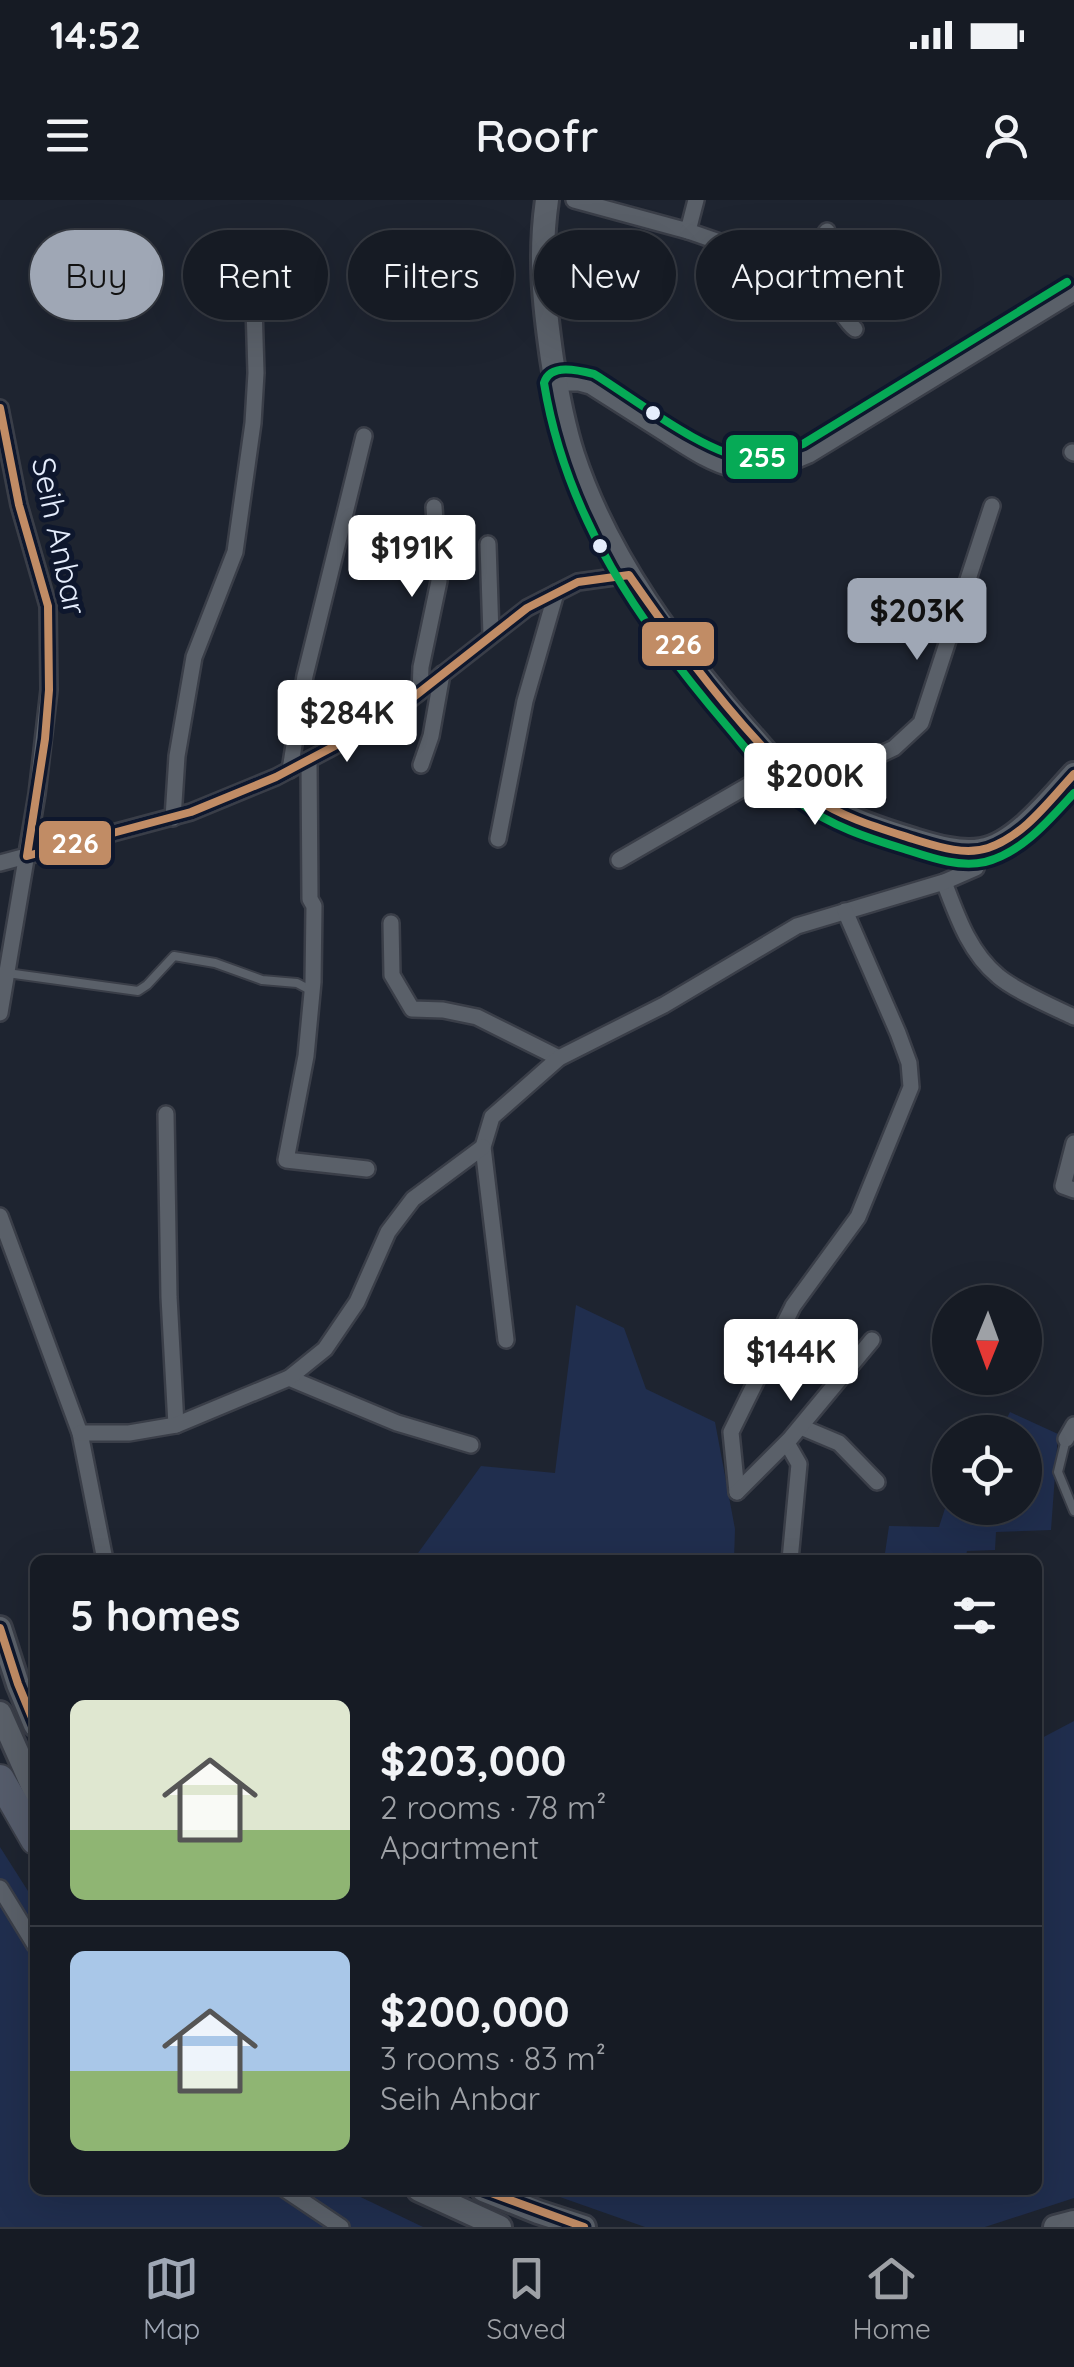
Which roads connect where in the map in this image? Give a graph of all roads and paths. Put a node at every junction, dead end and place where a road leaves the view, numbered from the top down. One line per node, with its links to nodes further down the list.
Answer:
1 (547, 200): 10 (street)
2 (574, 200): 4 (street)
3 (696, 200): 4 (street)
4 (688, 231): 5 (street)
5 (696, 234)
6 (1074, 293): 10 (street)
7 (254, 320): 27 (street)
8 (846, 320): 9 (street)
9 (855, 329)
10 (556, 383): 16 (street)
11 (0, 408): 30 (street, Seih Anbar)
12 (364, 436): 24 (street)
13 (992, 506): 26 (street)
14 (434, 507): 20 (street)
15 (488, 544): 18 (street)
16 (629, 575): 17 (street); 23 (street)
17 (556, 594): 18 (street); 28 (street)
18 (490, 635): 19 (street)
19 (442, 674): 20 (street); 22 (street)
20 (420, 691): 21 (street)
21 (309, 760): 24 (street); 37 (street)
22 (421, 764)
23 (780, 767): 26 (street); 31 (street)
24 (290, 770): 27 (street)
25 (1074, 774): 29 (street)
26 (805, 790): 29 (street)
27 (173, 818): 30 (street)
28 (498, 839)
29 (982, 850): 33 (street)
30 (27, 856): 32 (street); 36 (street, Seih Anbar)
31 (620, 860)
32 (0, 863)
33 (944, 882): 34 (street); 39 (street)
34 (845, 912): 40 (street); 54 (street)
35 (391, 923): 40 (street)
36 (7, 973): 37 (lane); 38 (street, Seih Anbar)
37 (312, 991): 44 (street)
38 (0, 1013)
39 (1074, 1017)
40 (559, 1058): 43 (street)
41 (166, 1114): 50 (street)
42 (1074, 1143): 45 (street)
43 (483, 1147): 47 (street); 49 (street)
44 (367, 1169)
45 (1074, 1190)
46 (0, 1216): 52 (street)
47 (506, 1340)
48 (872, 1340): 51 (street)
49 (289, 1378): 50 (street); 55 (street)
50 (176, 1425): 52 (street)
51 (800, 1427): 54 (street); 56 (street)
52 (80, 1432): 58 (street)
53 (1070, 1432): 57 (lane)
54 (787, 1442): 59 (street)
55 (471, 1445)
56 (877, 1482)
57 (1074, 1511)
58 (104, 1555)
59 (790, 1555)
60 (0, 1628): 62 (street)
61 (0, 1713): 64 (street)
62 (30, 1713)
63 (0, 1779): 65 (highway)
64 (30, 1781)
65 (30, 1831)
66 (0, 1888): 67 (street)
67 (30, 1937)
68 (293, 2195): 72 (street)
69 (431, 2195): 73 (street)
70 (496, 2195): 74 (street)
71 (1074, 2222): 75 (street)
72 (341, 2227)
73 (500, 2227)
74 (584, 2227)
75 (1056, 2227)

